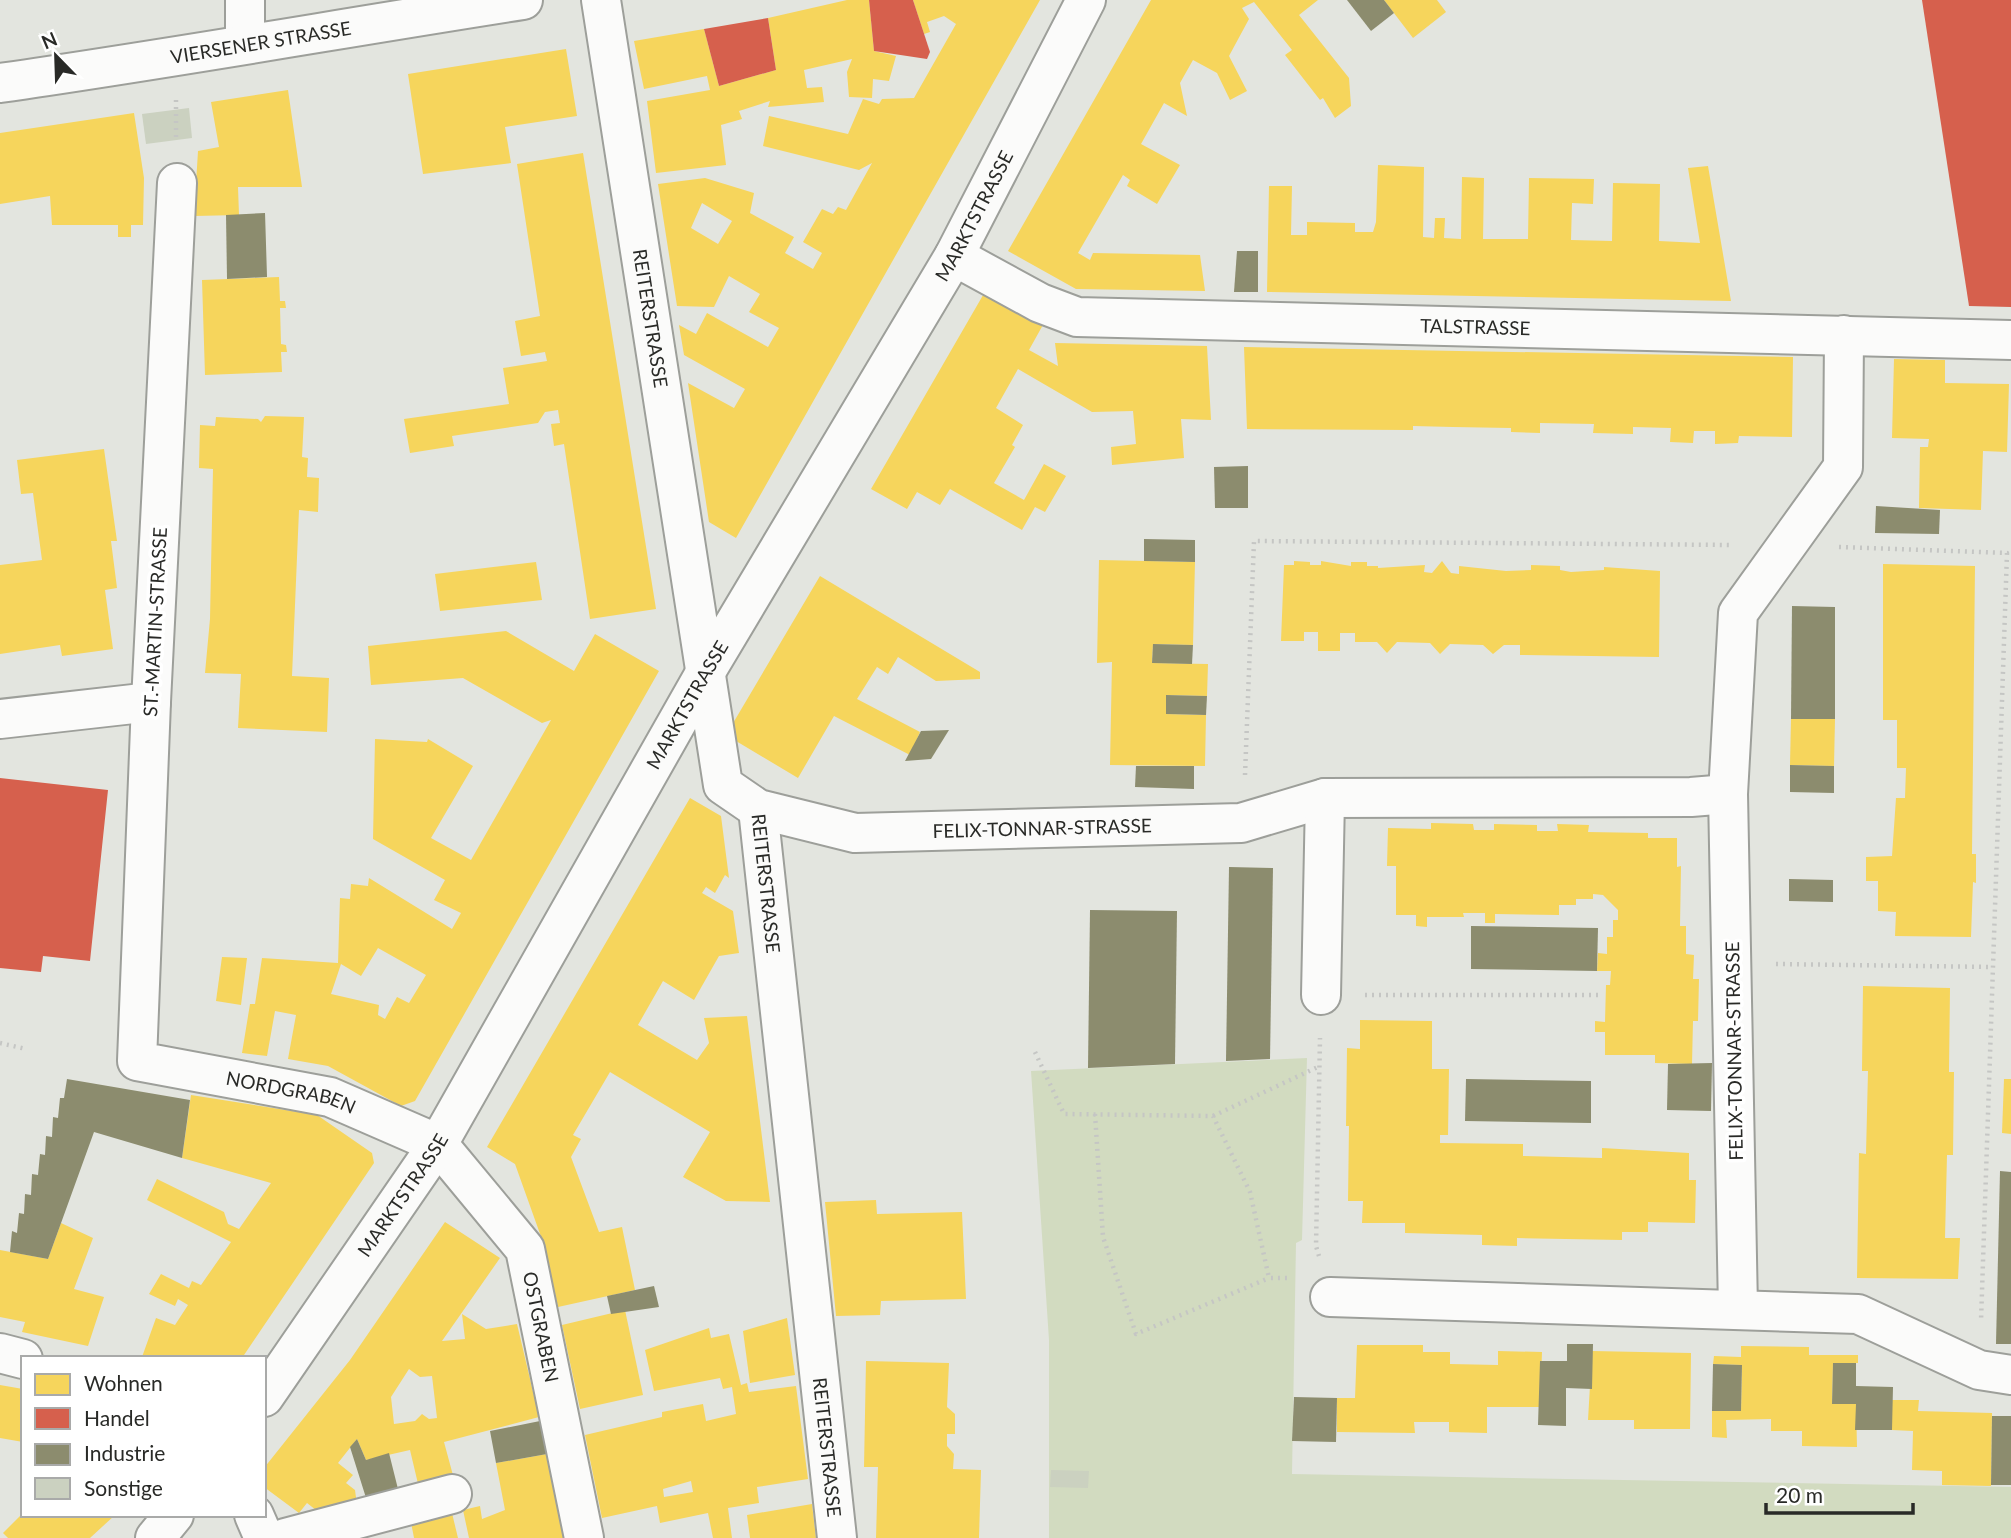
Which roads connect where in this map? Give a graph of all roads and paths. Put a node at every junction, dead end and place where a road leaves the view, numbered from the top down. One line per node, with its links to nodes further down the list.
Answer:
1 (245, 0): 5 (street)
2 (523, 0): 5 (street, VIERSENER STRASSE)
3 (601, 0): 12 (street, REITERSTRASSE)
4 (1086, 0): 9 (street, MARKTSTRASSE)
5 (245, 43): 6 (street, VIERSENER STRASSE)
6 (175, 58): 7 (street, VIERSENER STRASSE); 8 (path)
7 (0, 83)
8 (177, 183): 13 (street, ST.-MARTIN-STRASSE)
9 (954, 256): 10 (street, TALSTRASSE); 12 (street, MARKTSTRASSE)
10 (1844, 335): 11 (street, TALSTRASSE); 15 (street, FELIX-TONNAR-STRASSE)
11 (2011, 340)
12 (705, 673): 17 (street, REITERSTRASSE); 29 (street, MARKTSTRASSE)
13 (151, 702): 14 (street); 25 (street, ST.-MARTIN-STRASSE)
14 (0, 719)
15 (1728, 794): 16 (street, FELIX-TONNAR-STRASSE); 18 (street, FELIX-TONNAR-STRASSE)
16 (1325, 798): 17 (street, FELIX-TONNAR-STRASSE); 20 (street)
17 (758, 809): 44 (street, REITERSTRASSE)
18 (1733, 964): 19 (path); 32 (street, FELIX-TONNAR-STRASSE)
19 (1993, 967)
20 (1321, 995): 21 (path); 26 (path)
21 (1603, 995)
22 (0, 1043): 23 (path)
23 (26, 1049)
24 (1035, 1052): 27 (path)
25 (137, 1061): 29 (street, NORDGRABEN)
26 (1320, 1066): 28 (path); 31 (path)
27 (1095, 1114): 28 (path); 30 (path)
28 (1213, 1116): 30 (path)
29 (438, 1144): 36 (street, MARKTSTRASSE); 43 (street, OSTGRABEN)
30 (1269, 1278): 31 (path)
31 (1330, 1297): 32 (street)
32 (1738, 1309): 35 (street)
33 (0, 1353): 34 (street)
34 (21, 1358)
35 (2011, 1375)
36 (266, 1394)
37 (452, 1494): 42 (street)
38 (172, 1517): 40 (street)
39 (255, 1517): 41 (street)
40 (155, 1538)
41 (264, 1538)
42 (285, 1538)
43 (584, 1538)
44 (837, 1538)

